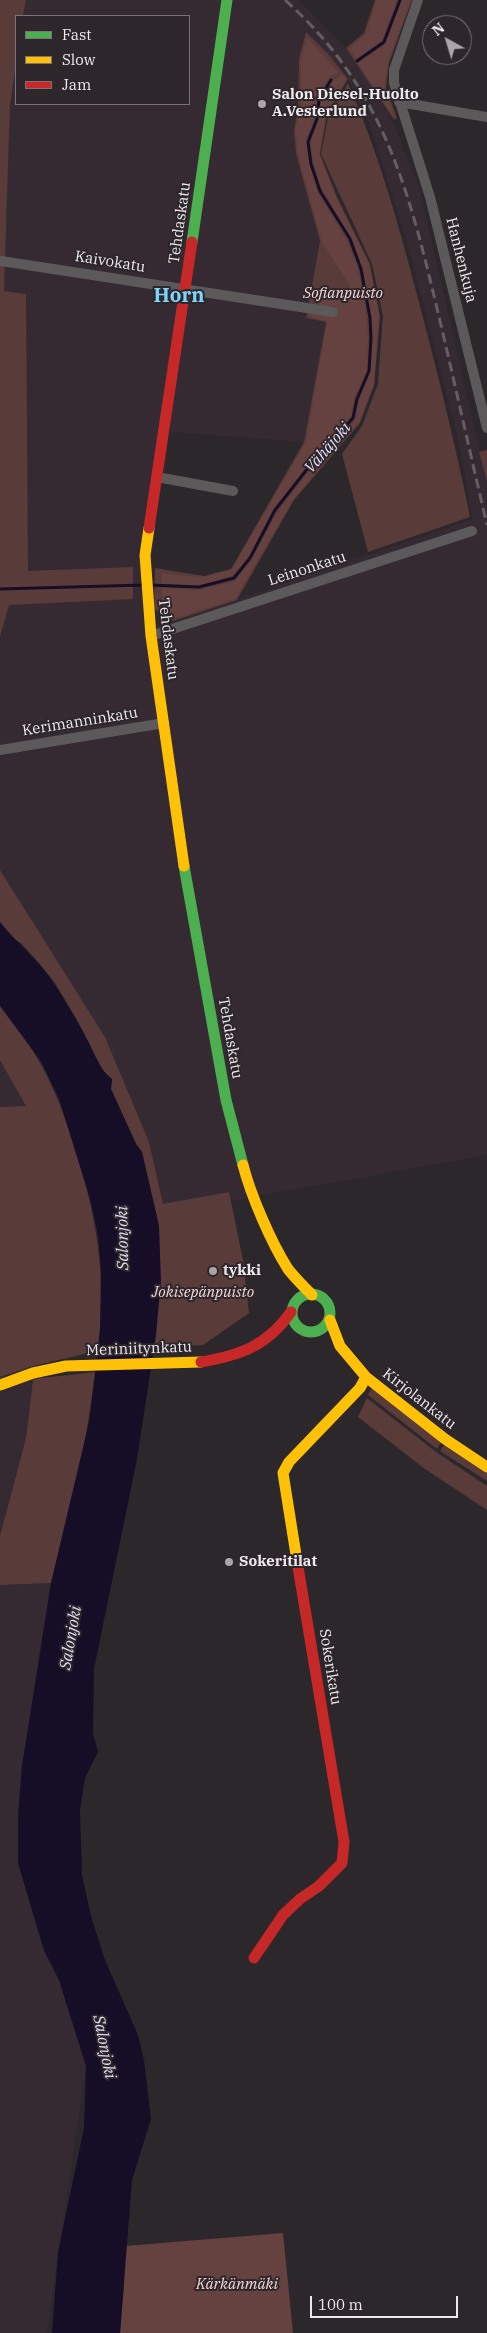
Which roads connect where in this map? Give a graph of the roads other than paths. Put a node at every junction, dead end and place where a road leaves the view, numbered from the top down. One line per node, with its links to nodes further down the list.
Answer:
1 (227, 0): 6 (street, Tehdaskatu)
2 (418, 0): 3 (street, Hanhenkuja)
3 (399, 102): 4 (street); 8 (street, Hanhenkuja)
4 (487, 117)
5 (1, 261): 6 (street, Kaivokatu)
6 (185, 288): 7 (street, Kaivokatu); 9 (street, Tehdaskatu)
7 (334, 312)
8 (487, 425)
9 (157, 477): 10 (street); 12 (street, Tehdaskatu)
10 (233, 491)
11 (472, 531): 12 (street, Leinonkatu)
12 (151, 636): 13 (street, Tehdaskatu)
13 (164, 723): 14 (street, Kerimanninkatu); 15 (street, Tehdaskatu)
14 (0, 750)
15 (289, 1270): 16 (street, Tehdaskatu); 17 (street, Tehdaskatu)
16 (312, 1294): 17 (street); 18 (street)
17 (293, 1307): 19 (street); 20 (street, Meriniitynkatu)
18 (330, 1320): 19 (street); 21 (street, Kirjolankatu)
19 (309, 1331): 20 (street, Meriniitynkatu); 21 (street, Kirjolankatu)
20 (275, 1333): 23 (street, Meriniitynkatu)
21 (340, 1346): 22 (street, Kirjolankatu)
22 (366, 1377): 24 (street, Kirjolankatu); 25 (street, Sokerikatu)
23 (0, 1385)
24 (487, 1467)
25 (254, 1958)

